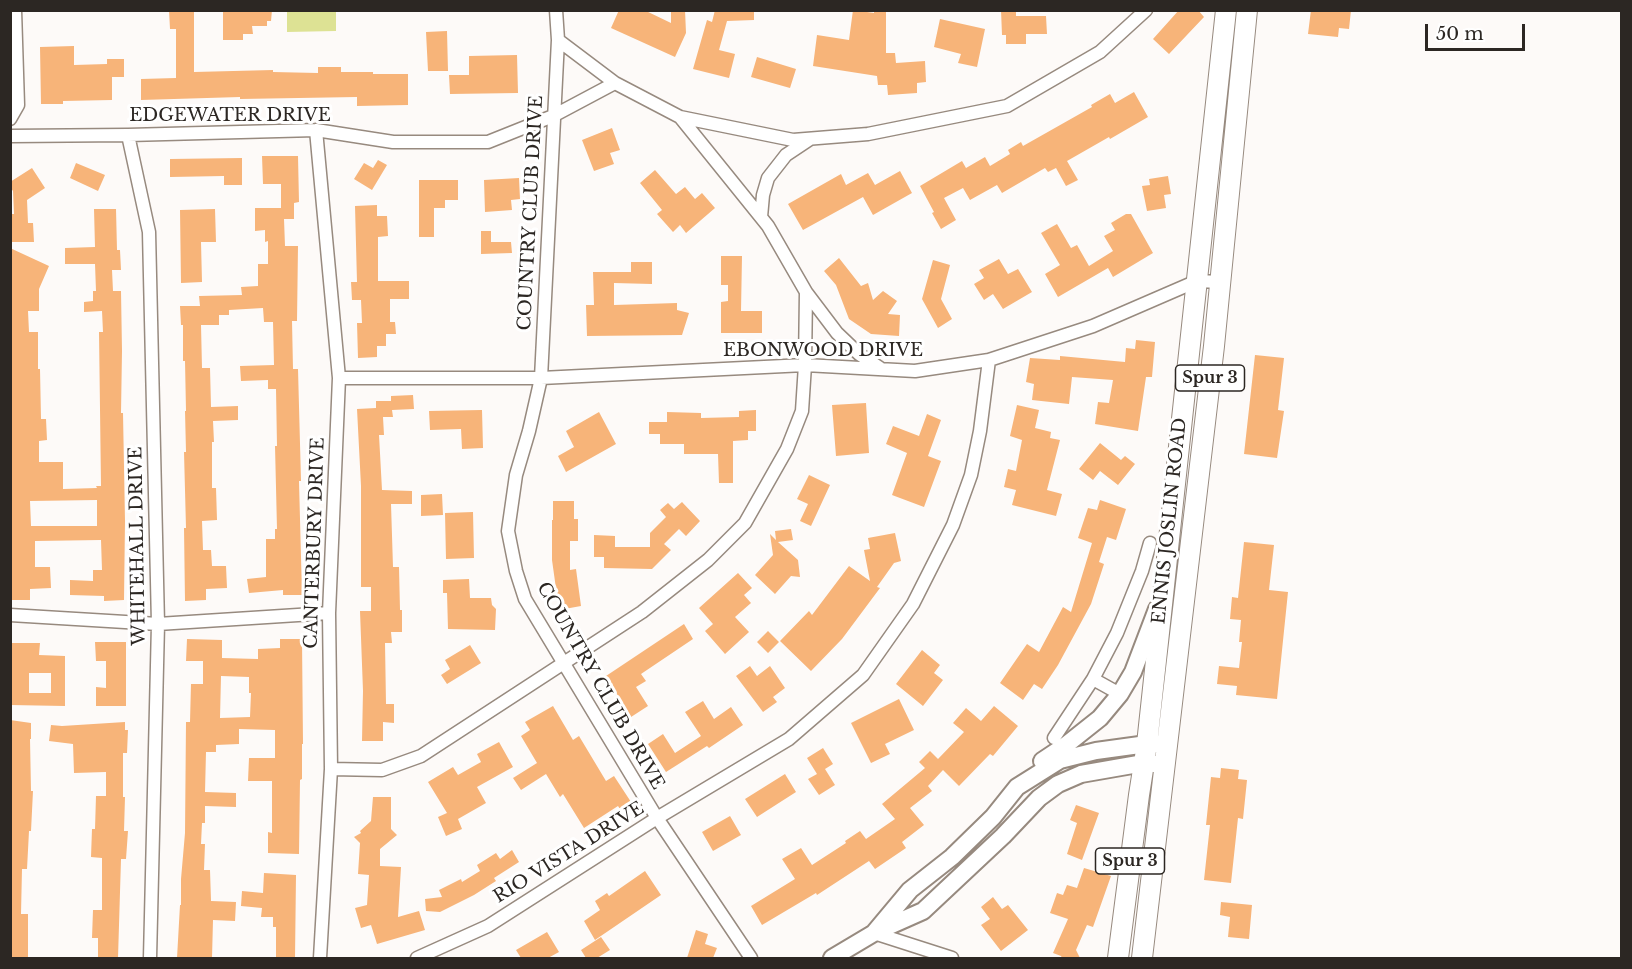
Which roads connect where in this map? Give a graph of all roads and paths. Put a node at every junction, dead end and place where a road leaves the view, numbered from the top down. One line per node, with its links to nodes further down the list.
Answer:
1 (15, 10): 10 (street)
2 (556, 10): 6 (street, COUNTRY CLUB DRIVE)
3 (1146, 10): 14 (street)
4 (1226, 10): 16 (main road, ENNIS JOSLIN ROAD / Spur 3)
5 (1247, 10): 17 (main road, ENNIS JOSLIN ROAD / Spur 3)
6 (558, 40): 7 (street); 8 (street, COUNTRY CLUB DRIVE)
7 (615, 83): 8 (street, EDGEWATER DRIVE); 9 (street)
8 (553, 116): 11 (street, EDGEWATER DRIVE); 23 (street, COUNTRY CLUB DRIVE)
9 (680, 117): 14 (street); 15 (street)
10 (10, 119)
11 (316, 130): 12 (street, EDGEWATER DRIVE); 22 (street, CANTERBURY DRIVE)
12 (128, 135): 13 (street, EDGEWATER DRIVE); 28 (street, WHITEHALL DRIVE)
13 (10, 136)
14 (811, 138): 15 (street)
15 (761, 217): 18 (street)
16 (1197, 281): 17 (street, EBONWOOD DRIVE); 19 (street, EBONWOOD DRIVE); 25 (main road, ENNIS JOSLIN ROAD / Spur 3)
17 (1220, 282): 34 (main road, ENNIS JOSLIN ROAD / Spur 3)
18 (806, 292): 20 (street); 21 (street)
19 (989, 360): 21 (street, EBONWOOD DRIVE); 39 (street, RIO VISTA DRIVE)
20 (805, 365): 21 (street, EBONWOOD DRIVE); 23 (street, EBONWOOD DRIVE); 29 (street)
21 (882, 369)
22 (339, 378): 23 (street, EBONWOOD DRIVE); 26 (street, CANTERBURY DRIVE)
23 (541, 378): 29 (street, COUNTRY CLUB DRIVE)
24 (1150, 543): 30 (street)
25 (1162, 597): 31 (main road); 33 (main road, ENNIS JOSLIN ROAD / Spur 3)
26 (329, 613): 28 (street); 37 (street, CANTERBURY DRIVE)
27 (10, 615): 28 (street)
28 (158, 624): 41 (street, WHITEHALL DRIVE)
29 (563, 662): 37 (street); 39 (street, COUNTRY CLUB DRIVE)
30 (1093, 679): 31 (street); 32 (street)
31 (1120, 694): 38 (main road)
32 (1054, 738)
33 (1147, 744): 34 (main road); 35 (main road, ENNIS JOSLIN ROAD / Spur 3); 38 (main road)
34 (1167, 744): 36 (main road, ENNIS JOSLIN ROAD / Spur 3)
35 (1144, 764): 36 (main road); 40 (main road); 47 (main road, ENNIS JOSLIN ROAD / Spur 3)
36 (1165, 765): 48 (main road, ENNIS JOSLIN ROAD / Spur 3)
37 (331, 768): 42 (street, CANTERBURY DRIVE)
38 (1017, 787): 40 (main road)
39 (657, 818): 43 (street, RIO VISTA DRIVE); 44 (street, COUNTRY CLUB DRIVE)
40 (874, 933): 45 (main road); 46 (street)
41 (150, 958)
42 (320, 958)
43 (417, 958)
44 (751, 958)
45 (832, 958)
46 (952, 958)
47 (1118, 958)
48 (1142, 958)

